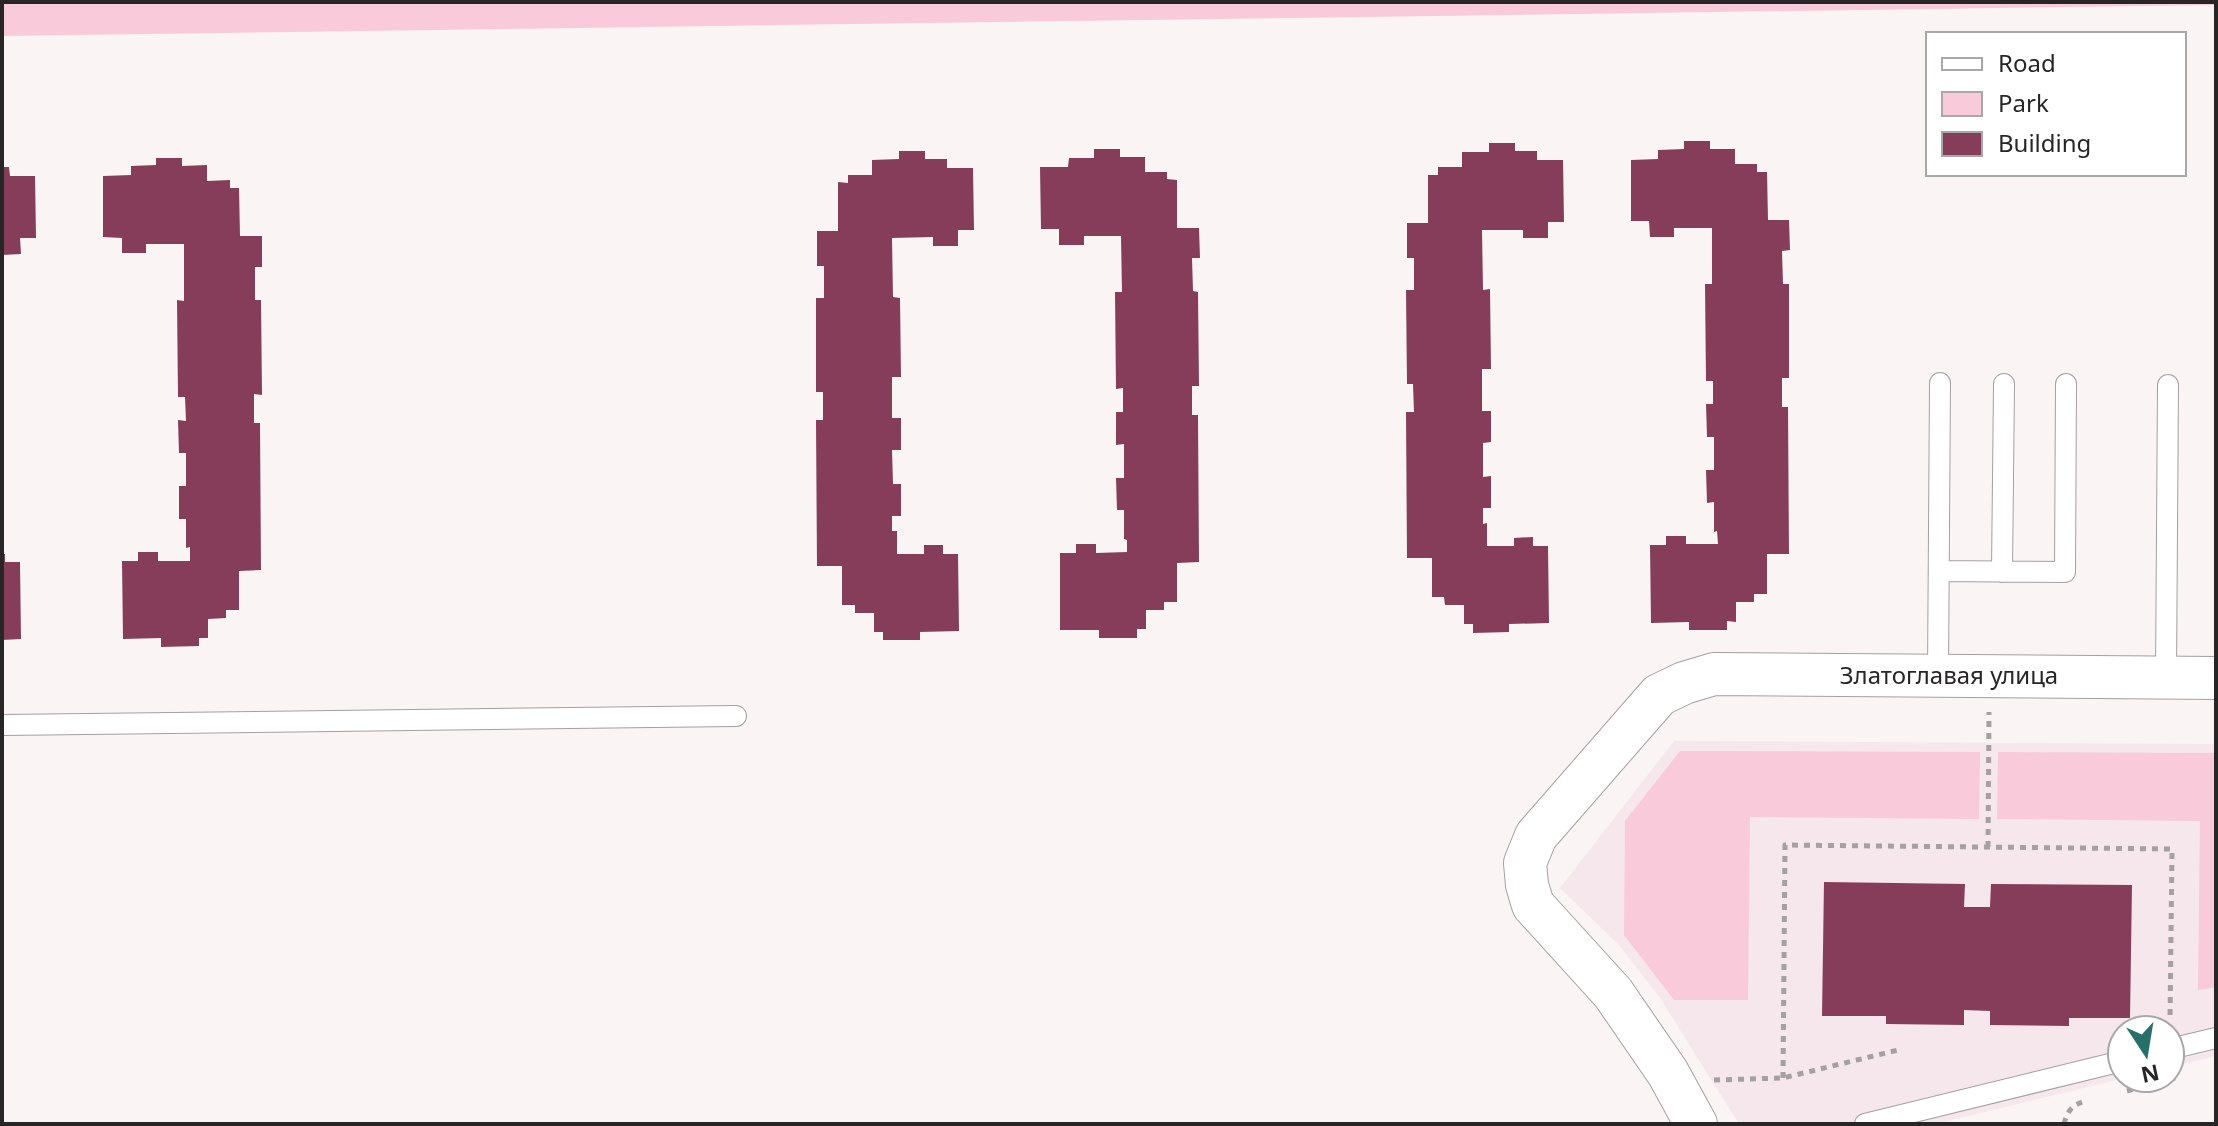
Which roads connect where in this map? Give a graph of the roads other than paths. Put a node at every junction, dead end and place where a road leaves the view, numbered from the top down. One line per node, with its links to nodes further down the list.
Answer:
1 (1940, 383): 5 (lane)
2 (2004, 384): 6 (lane)
3 (2066, 384): 6 (lane)
4 (2168, 385): 8 (lane)
5 (1939, 571): 6 (lane); 7 (lane)
6 (2002, 572)
7 (1938, 676): 8 (street, Златоглавая улица); 15 (street, Златоглавая улица)
8 (2166, 677): 9 (street, Златоглавая улица)
9 (2216, 678)
10 (736, 716): 11 (lane)
11 (2, 725)
12 (2216, 1038): 13 (lane)
13 (2186, 1045)
14 (2106, 1065): 16 (lane)
15 (1696, 1124)
16 (1865, 1124)

